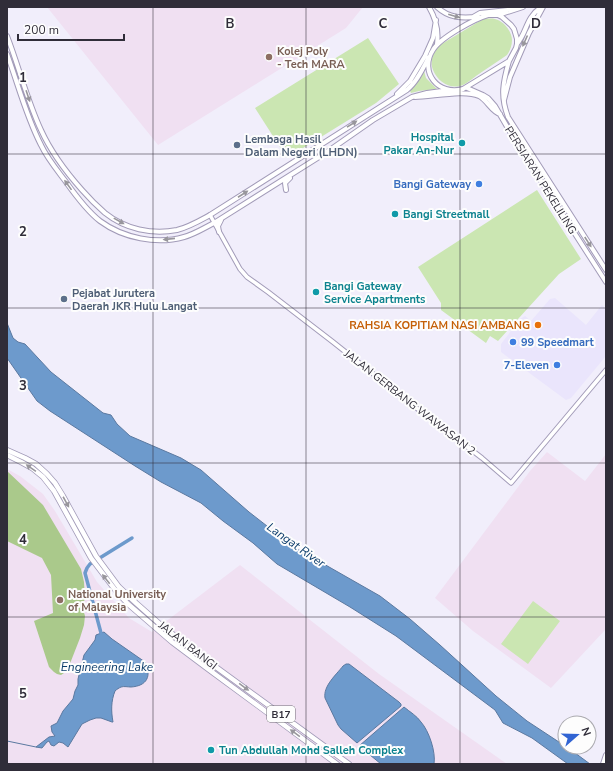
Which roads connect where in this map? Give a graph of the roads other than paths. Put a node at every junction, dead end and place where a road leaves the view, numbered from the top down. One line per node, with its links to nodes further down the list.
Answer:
1 (429, 7): 9 (main road)
2 (437, 7): 7 (main road, one-way to 7)
3 (523, 7): 5 (main road)
4 (542, 7): 13 (main road); 22 (main road, one-way to 22)
5 (516, 9): 6 (main road); 7 (main road)
6 (498, 15): 8 (main road); 13 (main road)
7 (472, 17): 8 (main road)
8 (481, 17): 12 (main road)
9 (436, 20): 12 (main road); 21 (main road)
10 (7, 36): 11 (main road)
11 (9, 44): 16 (main road); 23 (main road, one-way to 23)
12 (437, 44): 15 (main road)
13 (517, 44): 17 (main road)
14 (7, 54): 16 (main road)
15 (429, 57): 19 (main road); 21 (main road)
16 (9, 60): 25 (main road)
17 (509, 61): 18 (main road); 22 (main road, PERSIARAN PEKELILING)
18 (467, 88): 19 (main road); 24 (main road, PERSIARAN PEKELILING)
19 (449, 90): 20 (main road)
20 (412, 97): 24 (main road); 27 (main road)
21 (393, 98): 32 (main road, one-way to 21)
22 (504, 104): 37 (main road, PERSIARAN PEKELILING, one-way to 37)
23 (32, 108): 25 (main road); 26 (main road)
24 (500, 115): 38 (main road, PERSIARAN PEKELILING)
25 (31, 123): 26 (main road); 30 (main road, one-way to 25)
26 (40, 129): 29 (main road)
27 (294, 173): 28 (main road); 33 (main road)
28 (286, 190)
29 (93, 202): 30 (main road); 31 (main road)
30 (93, 214): 31 (main road); 35 (main road, one-way to 30)
31 (106, 214): 32 (main road, one-way to 32)
32 (210, 215): 34 (street, JALAN GERBANG WAWASAN 2)
33 (222, 218): 34 (main road); 36 (main road)
34 (214, 223): 35 (main road); 36 (street, JALAN GERBANG WAWASAN 2)
35 (206, 228): 36 (main road)
36 (218, 230): 39 (street, JALAN GERBANG WAWASAN 2)
37 (606, 270)
38 (606, 282)
39 (606, 370)
40 (7, 450): 44 (main road, JALAN BANGI / B17, one-way to 44)
41 (7, 455): 43 (main road, JALAN BANGI / B17, one-way to 41)
42 (606, 755): 45 (main road)
43 (337, 764)
44 (349, 764)
45 (603, 764)

